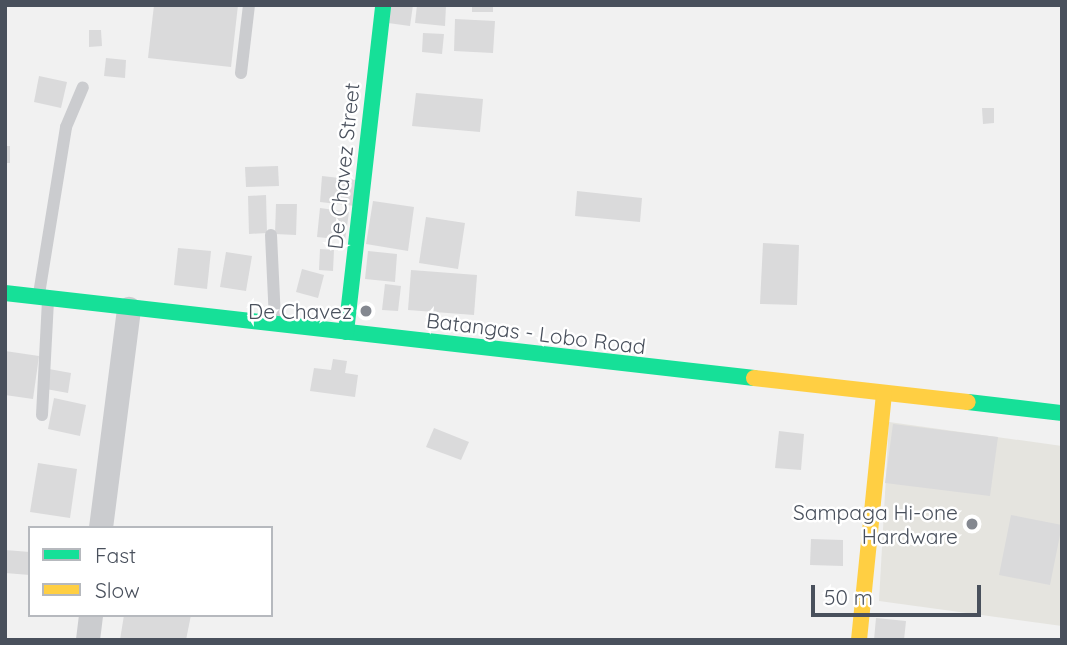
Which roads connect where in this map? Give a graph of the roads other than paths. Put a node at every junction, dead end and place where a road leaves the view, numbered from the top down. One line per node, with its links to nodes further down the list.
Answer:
1 (249, 5): 3 (lane)
2 (383, 5): 10 (main road, De Chavez Street)
3 (241, 73)
4 (83, 87): 7 (lane)
5 (271, 235): 9 (lane)
6 (5, 293): 7 (main road, Batangas - Lobo Road)
7 (43, 298): 8 (main road, Batangas - Lobo Road); 13 (lane)
8 (129, 309): 9 (main road, Batangas - Lobo Road); 14 (street)
9 (276, 325): 10 (main road, Batangas - Lobo Road)
10 (346, 332): 11 (main road, Batangas - Lobo Road)
11 (884, 393): 12 (main road, Batangas - Lobo Road); 17 (main road)
12 (1062, 413)
13 (41, 415)
14 (101, 526)
15 (91, 617): 16 (street)
16 (88, 640)
17 (859, 640)

